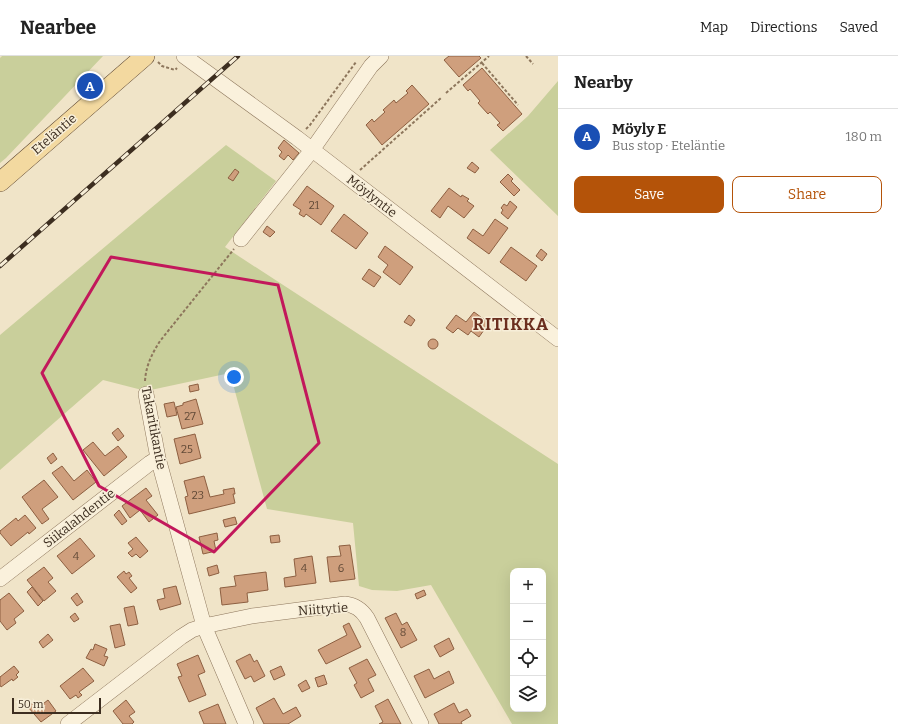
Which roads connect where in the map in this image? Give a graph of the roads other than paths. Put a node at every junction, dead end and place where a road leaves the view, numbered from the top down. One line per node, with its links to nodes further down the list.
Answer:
1 (381, 56): 4 (street)
2 (151, 58): 5 (main road, Eteläntie)
3 (187, 59): 4 (street, Möylyntie)
4 (312, 150): 6 (street); 7 (street, Möylyntie)
5 (0, 182)
6 (242, 239)
7 (558, 339)
8 (146, 394): 9 (street, Takaritikantie)
9 (158, 458): 10 (street, Siikalahdentie); 11 (street, Takaritikantie)
10 (0, 579)
11 (204, 626): 12 (street, Niittytie); 13 (street, Takaritikantie); 14 (street, Niittytie)
12 (68, 724)
13 (246, 724)
14 (421, 724)

